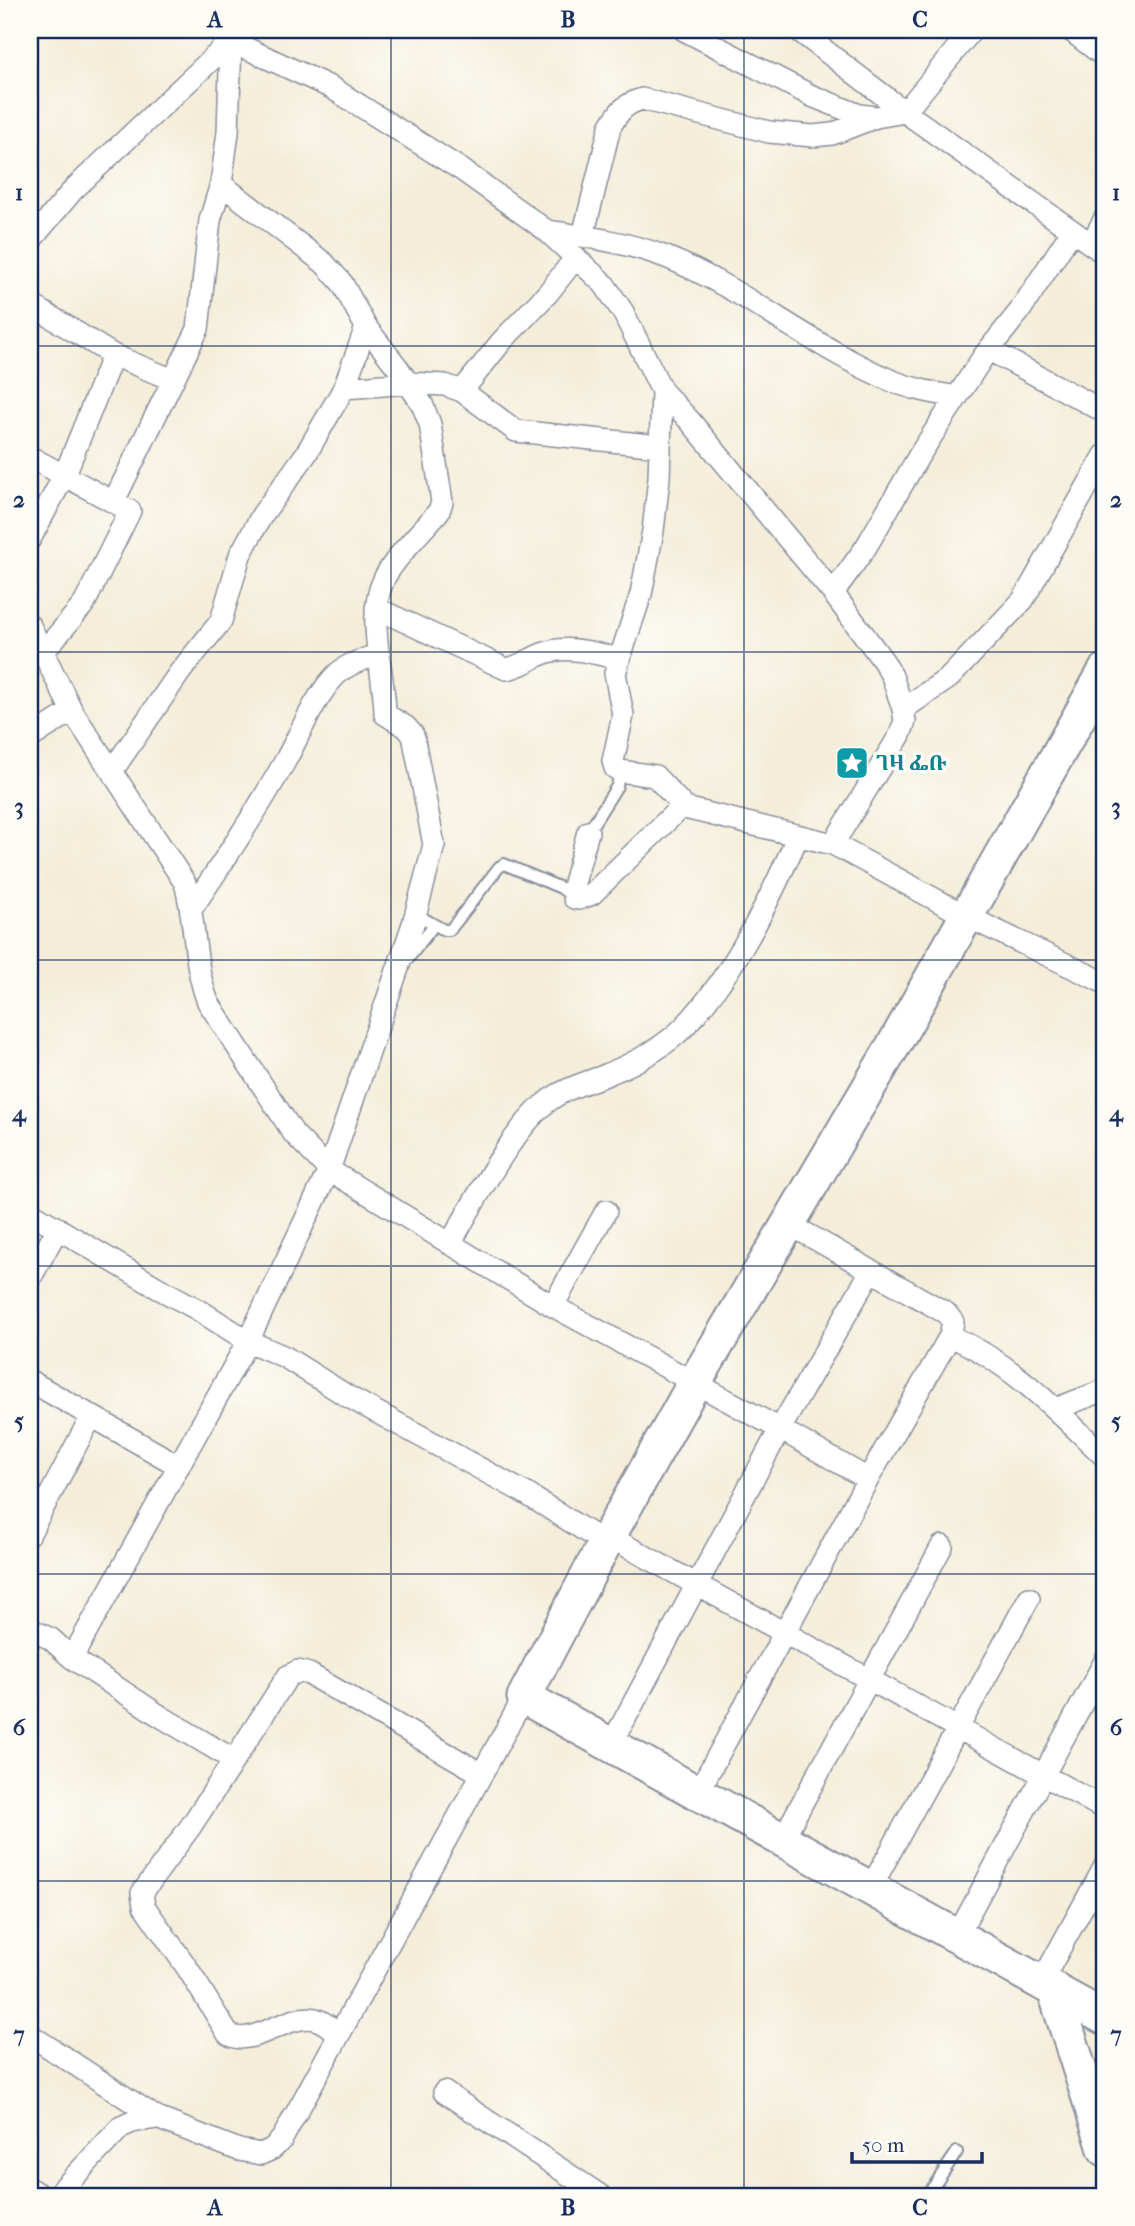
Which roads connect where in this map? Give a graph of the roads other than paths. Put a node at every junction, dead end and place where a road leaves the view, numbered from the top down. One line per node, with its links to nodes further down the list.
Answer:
1 (684, 30): 8 (street)
2 (798, 30): 7 (street)
3 (972, 30): 7 (street)
4 (1070, 30): 6 (street)
5 (232, 35): 9 (street); 11 (street); 14 (street)
6 (1105, 57)
7 (905, 112): 8 (street); 12 (street)
8 (877, 117): 13 (street)
9 (221, 184): 18 (street); 21 (street)
10 (1105, 218): 15 (street)
11 (547, 231): 13 (street); 16 (street)
12 (1072, 232): 15 (street); 19 (street)
13 (583, 236): 26 (street)
14 (30, 241)
15 (1098, 249)
16 (576, 257): 24 (street); 25 (street)
17 (30, 304): 20 (street)
18 (366, 327): 22 (street); 23 (street)
19 (989, 350): 26 (street); 27 (street)
20 (113, 355): 21 (street); 31 (street)
21 (173, 380): 32 (street)
22 (409, 383): 23 (street); 24 (street); 35 (street)
23 (344, 388): 44 (street)
24 (462, 391): 28 (street)
25 (662, 391): 28 (street); 34 (street)
26 (957, 397): 34 (street)
27 (1105, 412)
28 (659, 446): 39 (street)
29 (1105, 455): 41 (street)
30 (30, 457): 31 (street)
31 (65, 474): 32 (street); 33 (street)
32 (114, 501): 37 (street)
33 (30, 539)
34 (833, 593): 41 (street)
35 (376, 608): 38 (street); 39 (street)
36 (30, 626): 37 (street)
37 (44, 651): 42 (street)
38 (379, 654): 51 (street); 53 (street)
39 (619, 659): 45 (street)
40 (1105, 671): 52 (main road)
41 (904, 709): 49 (street)
42 (72, 711): 43 (street); 44 (street)
43 (30, 738)
44 (112, 771): 51 (street)
45 (620, 771): 46 (street); 47 (lane)
46 (682, 806): 48 (street); 50 (street)
47 (588, 832): 50 (street)
48 (798, 836): 49 (street); 60 (street)
49 (833, 844): 52 (street)
50 (574, 898): 53 (lane)
51 (192, 908): 55 (street)
52 (965, 916): 54 (street); 58 (main road)
53 (425, 919): 55 (street)
54 (1105, 983)
55 (329, 1171): 60 (street); 65 (street)
56 (606, 1211): 63 (street)
57 (30, 1212): 59 (street)
58 (787, 1223): 61 (street); 67 (main road)
59 (58, 1228): 62 (street); 65 (street)
60 (450, 1244): 63 (street)
61 (871, 1271): 64 (street); 71 (street)
62 (30, 1279)
63 (553, 1306): 67 (street)
64 (950, 1336): 69 (street); 74 (street)
65 (248, 1342): 73 (street); 76 (street)
66 (30, 1381): 70 (street)
67 (695, 1382): 71 (street); 76 (main road)
68 (1105, 1390): 69 (street)
69 (1055, 1409): 72 (street)
70 (91, 1417): 73 (street); 75 (street)
71 (780, 1429): 74 (street); 78 (street)
72 (1105, 1457)
73 (179, 1466): 82 (street)
74 (868, 1479): 81 (street)
75 (30, 1533)
76 (608, 1540): 78 (street); 85 (main road)
77 (942, 1546): 84 (street)
78 (698, 1584): 81 (street); 87 (street)
79 (1029, 1598): 86 (street)
80 (30, 1629): 82 (street)
81 (785, 1633): 84 (street); 91 (street)
82 (72, 1658): 88 (street)
83 (1105, 1661): 90 (street)
84 (869, 1681): 86 (street); 93 (street)
85 (524, 1697): 87 (main road); 89 (street)
86 (958, 1730): 90 (street); 95 (street)
87 (611, 1745): 91 (main road)
88 (233, 1760): 89 (street); 99 (street)
89 (482, 1774): 99 (street)
90 (1045, 1777): 92 (street); 96 (street)
91 (698, 1794): 93 (main road)
92 (1105, 1809)
93 (782, 1840): 95 (main road)
94 (1105, 1866): 97 (street)
95 (870, 1889): 96 (main road)
96 (957, 1936): 97 (main road)
97 (1048, 1985): 98 (main road); 103 (main road)
98 (1105, 2018)
99 (340, 2033): 102 (street)
100 (30, 2035): 102 (street)
101 (444, 2092): 108 (street)
102 (157, 2118): 107 (street)
103 (1105, 2149)
104 (957, 2152): 109 (lane)
105 (30, 2189): 106 (street)
106 (42, 2196)
107 (56, 2196)
108 (601, 2196)
109 (927, 2196)

